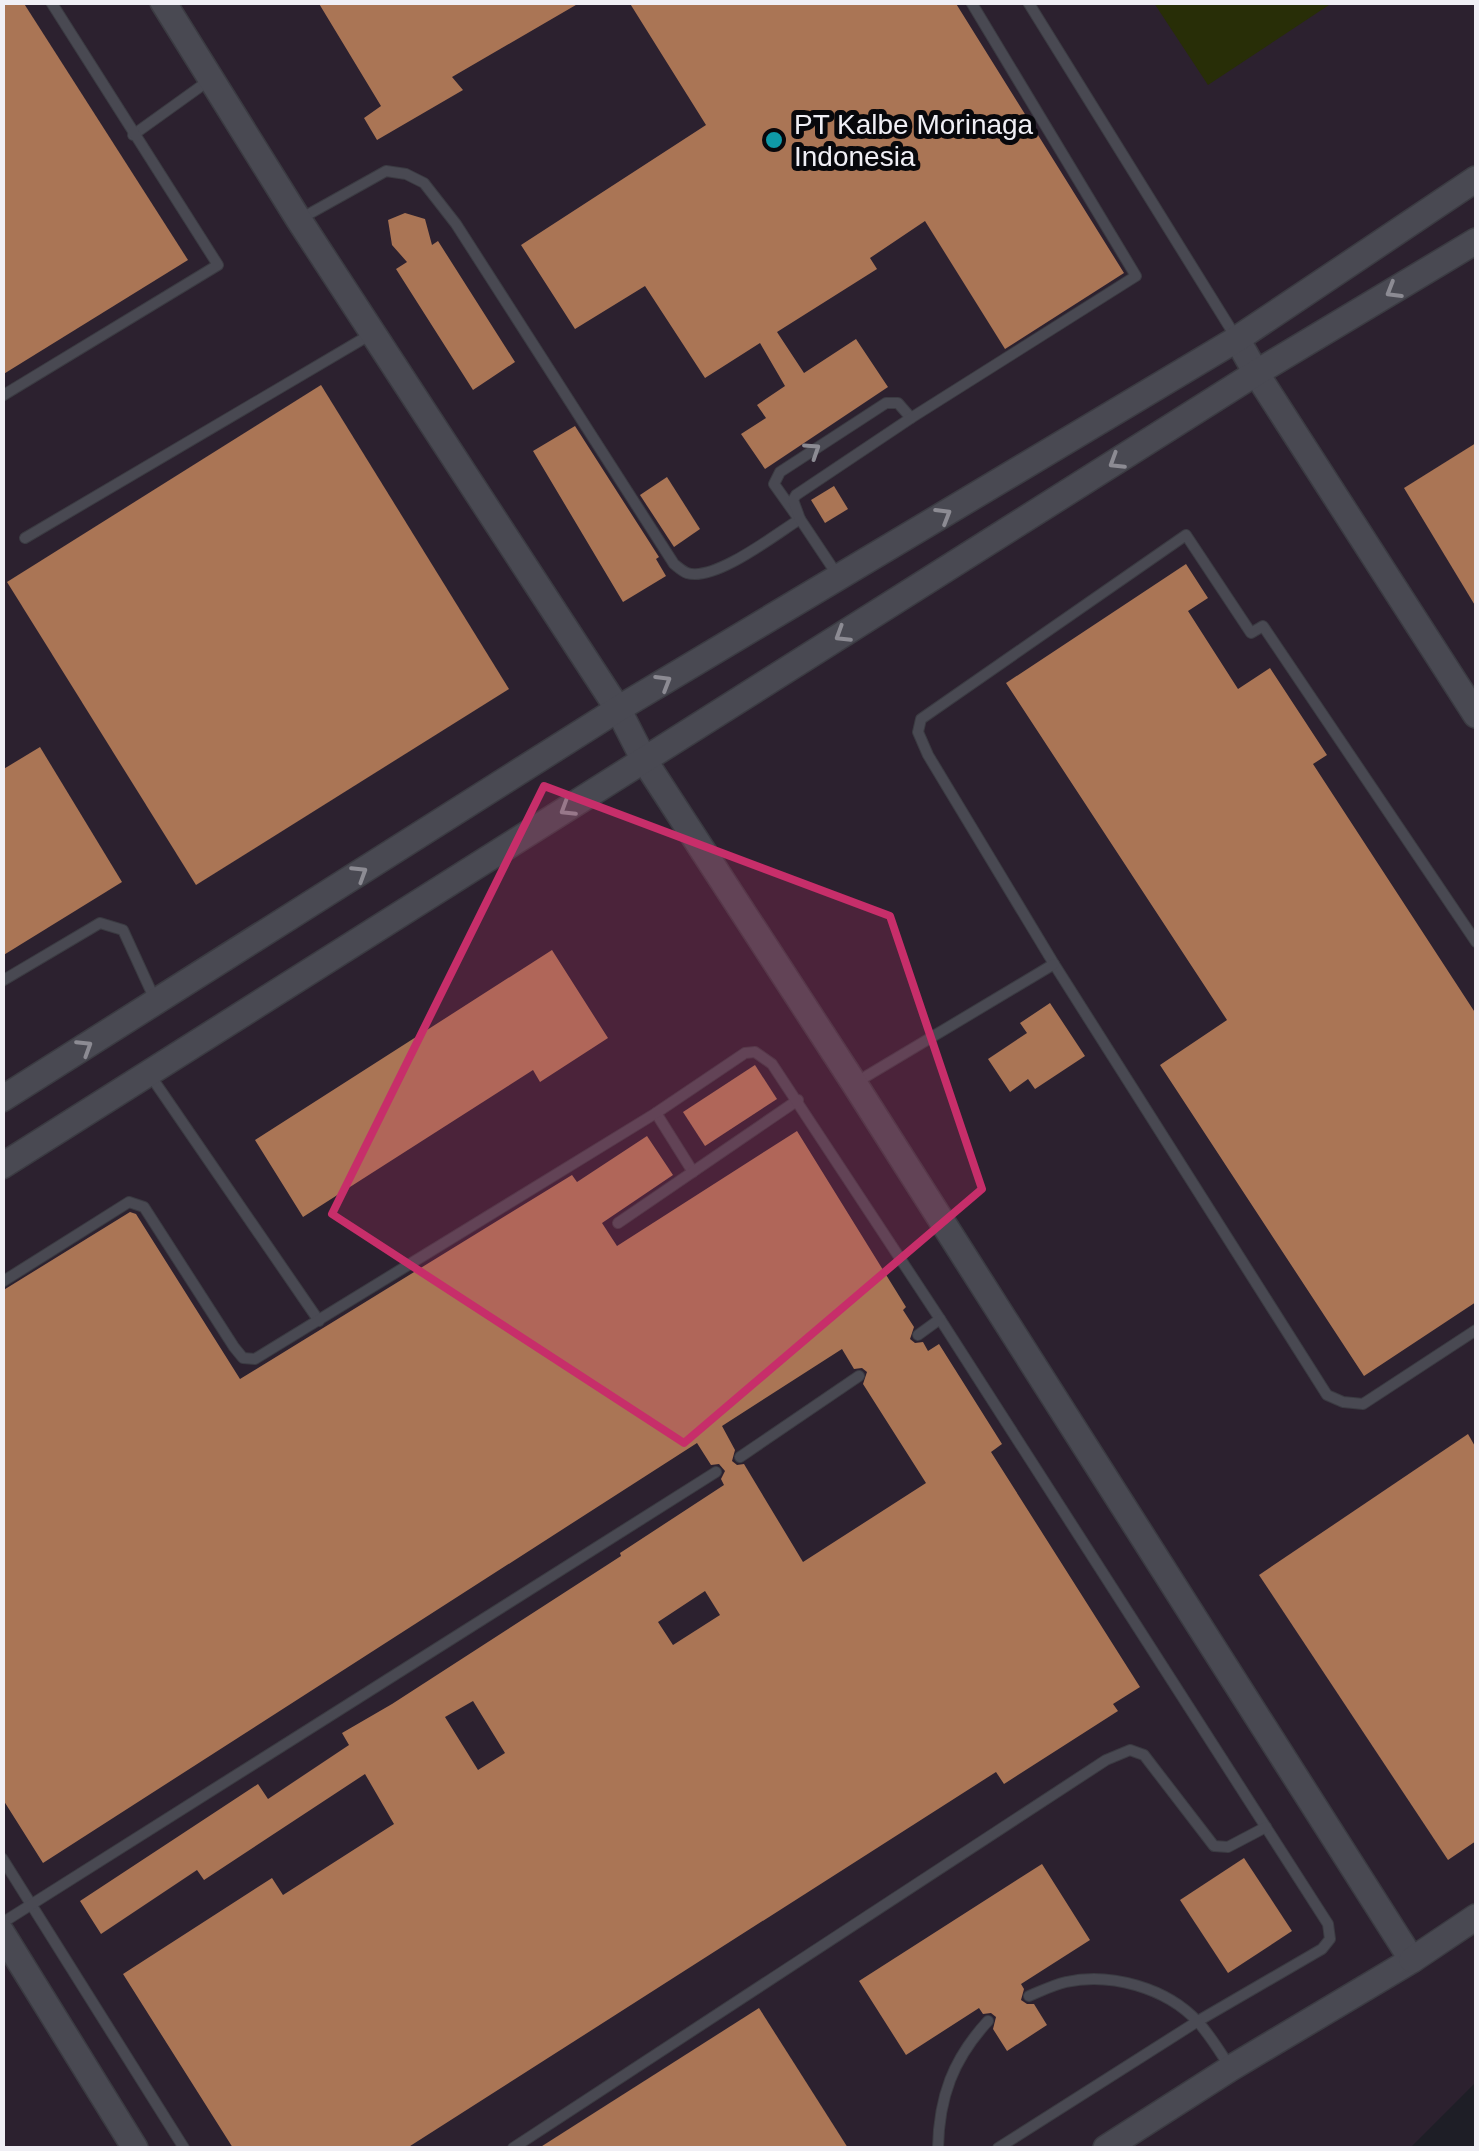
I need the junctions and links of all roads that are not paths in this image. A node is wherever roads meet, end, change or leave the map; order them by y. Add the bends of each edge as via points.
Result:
1 (50, 2) edge
2 (162, 2) edge
3 (971, 2) edge
4 (1028, 2) edge
5 (212, 78) junction
6 (133, 134) junction
7 (1476, 179) edge
8 (299, 220) junction
9 (1476, 241) edge
10 (372, 333) junction
11 (1237, 340) junction
12 (1256, 374) junction
13 (2, 396) edge
14 (911, 418) junction
15 (800, 518) junction
16 (24, 538) dead end
17 (839, 578) junction
18 (618, 709) junction
19 (1476, 715) edge
20 (644, 760) junction
21 (1476, 942) edge
22 (1054, 964) junction
23 (2, 981) edge
24 (156, 1002) junction
25 (149, 1074) junction
26 (854, 1083) junction
27 (2, 1099) edge
28 (798, 1100) junction
29 (656, 1113) junction
30 (2, 1166) edge
31 (692, 1172) junction
32 (618, 1223) dead end
33 (2, 1282) edge
34 (940, 1318) junction
35 (319, 1321) junction
36 (1476, 1330) edge
37 (918, 1334) dead end
38 (859, 1376) dead end
39 (740, 1457) dead end
40 (716, 1472) dead end
41 (1266, 1828) junction
42 (2, 1858) edge
43 (30, 1906) junction
44 (1476, 1917) edge
45 (2, 1923) edge
46 (6, 1945) edge
47 (1412, 1960) junction
48 (1029, 1996) dead end
49 (1198, 2021) junction
50 (988, 2022) dead end
51 (1231, 2068) junction
52 (135, 2148) edge
53 (184, 2148) edge
54 (514, 2148) edge
55 (938, 2148) edge
56 (998, 2148) edge
57 (1106, 2148) edge

1 - 6 lane
2 - 5 street
3 - 14 lane via 1136,276
4 - 11 lane
5 - 6 lane
5 - 8 street
6 - 13 lane via 218,264
7 - 11 street
8 - 10 street
8 - 15 lane via 386,171 424,184 674,564 688,574 710,572
9 -> 12 street
10 - 16 lane
10 - 18 street
11 - 12 street
17 -> 11 street
12 - 19 street
12 -> 20 street
14 - 15 lane via 796,495
15 -> 14 lane via 774,484 780,472 886,403 898,403
15 - 17 lane
18 -> 17 street
18 - 20 street
24 -> 18 street
20 -> 25 street
20 - 26 street
21 - 22 lane via 1262,626 1251,633 1186,534 921,719 920,742
22 - 26 lane
22 - 36 lane via 1328,1395 1364,1404
23 - 24 lane via 100,923 124,930
27 -> 24 street
25 - 30 street
25 - 35 lane
26 - 47 street
28 - 29 lane via 755,1052
28 - 31 lane
28 - 34 lane
29 - 31 lane
29 - 35 lane
31 - 32 lane
33 - 35 lane via 129,1202 144,1207 244,1358
34 - 37 lane
34 - 41 lane
38 - 39 lane
40 - 43 lane
41 - 49 lane via 1328,1924 1330,1939 1322,1950
41 - 54 lane via 1228,1847 1214,1846 1144,1754 1130,1750 1106,1760
42 - 43 lane
43 - 45 lane
43 - 53 lane
44 - 47 street
46 - 52 street
47 - 51 street
48 - 49 lane via 1064,1982 1122,1982 1176,2002
49 - 51 lane
49 - 56 lane
50 - 55 lane via 952,2068
51 - 57 street

